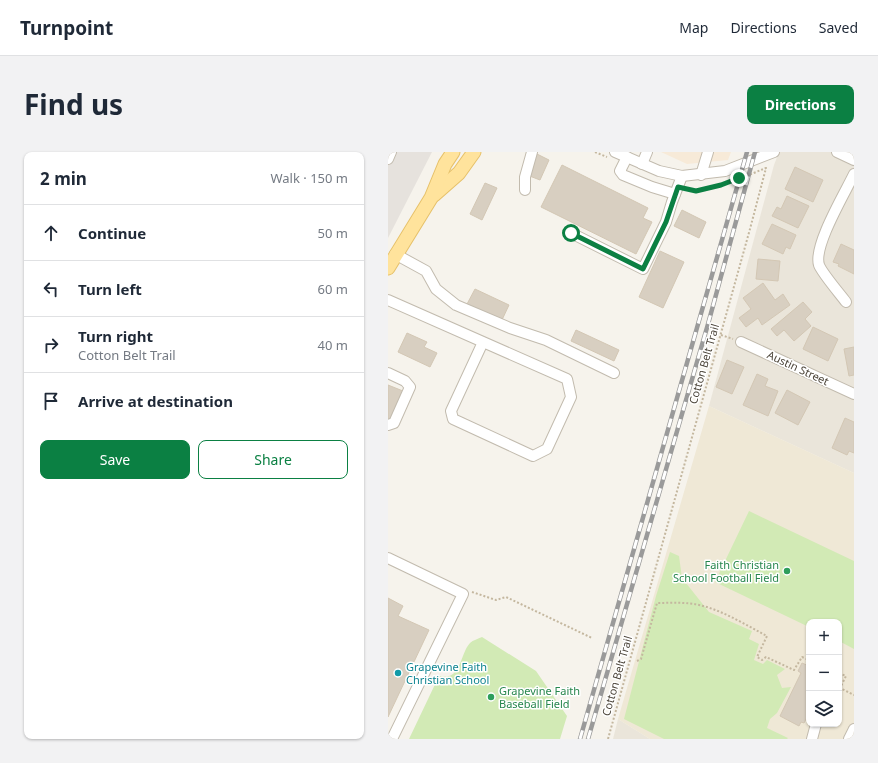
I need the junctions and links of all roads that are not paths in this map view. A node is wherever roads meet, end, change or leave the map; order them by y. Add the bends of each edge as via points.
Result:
1 (391, 152) edge
2 (454, 152) edge
3 (474, 152) edge
4 (532, 152) edge
5 (615, 152) edge
6 (647, 152) edge
7 (708, 152) edge
8 (774, 152) edge
9 (837, 152) edge
10 (388, 159) edge
11 (854, 160) edge
12 (625, 161) junction
13 (642, 164) junction
14 (854, 174) edge
15 (701, 175) junction
16 (682, 176) junction
17 (525, 190) dead end
18 (676, 191) junction
19 (431, 198) junction
20 (571, 233) dead end
21 (396, 254) junction
22 (388, 268) edge
23 (388, 300) edge
24 (846, 302) dead end
25 (483, 342) junction
26 (741, 342) dead end
27 (388, 373) edge
28 (614, 373) dead end
29 (854, 394) edge
30 (388, 425) edge
31 (388, 558) edge
32 (815, 727) edge
33 (854, 729) edge
34 (392, 739) edge
35 (812, 739) edge
36 (849, 739) edge

1 - 10 street
2 - 19 main road via 445,164
3 - 19 main road via 459,173
4 - 17 street via 525,176
5 - 12 street
6 - 13 street
7 - 15 street
8 - 15 street via 725,172
9 - 11 street
12 - 13 street
12 - 18 street via 620,171 623,175 652,188
13 - 16 street
14 - 24 street via 821,242 818,259 820,266
15 - 16 street
16 - 18 street
18 - 20 street via 666,222 643,269
19 - 21 main road
21 - 22 main road
21 - 28 street via 426,271 436,289 456,305 546,340
23 - 25 street
25 - 25 street via 567,379 572,397 547,449 533,456 453,419 451,410
26 - 29 street, Austin Street
27 - 30 street via 405,381 410,387 394,422
31 - 34 street via 463,594
32 - 35 street
33 - 36 street

